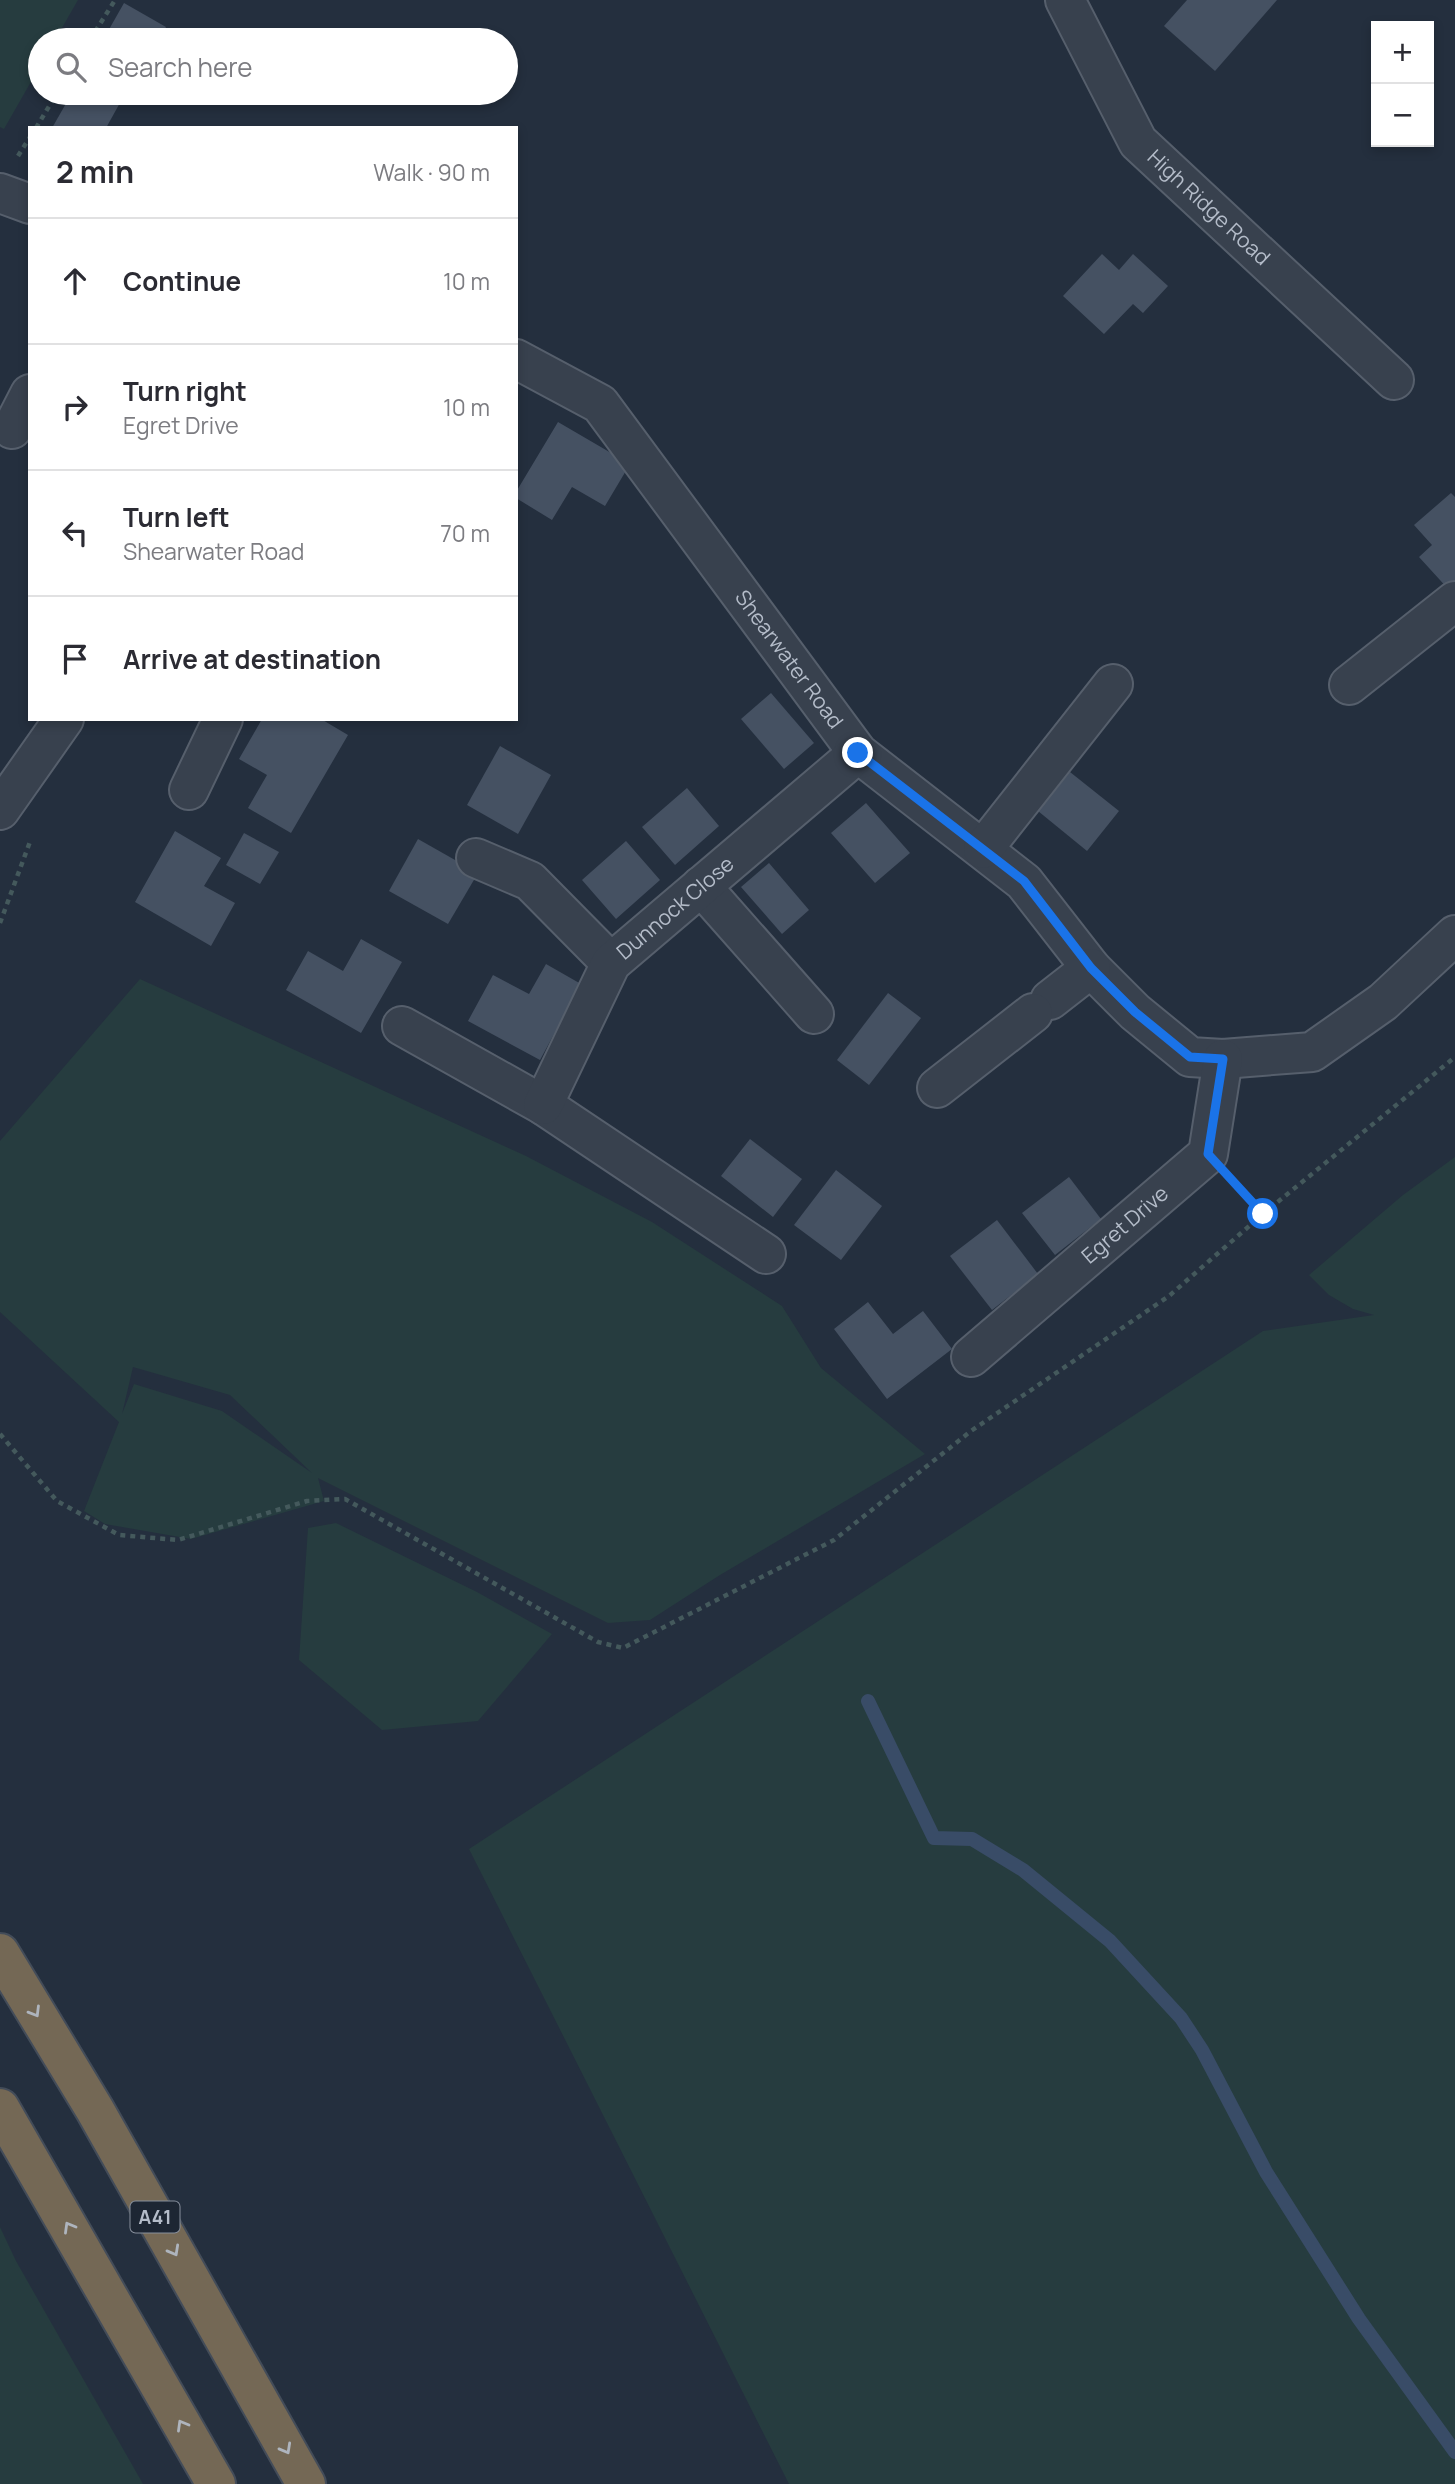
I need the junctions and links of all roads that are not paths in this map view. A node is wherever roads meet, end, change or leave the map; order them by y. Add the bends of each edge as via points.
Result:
1 (1065, 0) edge
2 (8, 176) edge
3 (28, 201) edge
4 (518, 360) edge
5 (1394, 380) dead end
6 (28, 398) edge
7 (12, 429) dead end
8 (1455, 601) edge
9 (1113, 684) dead end
10 (1349, 685) dead end
11 (63, 721) edge
12 (222, 721) edge
13 (858, 753) junction
14 (189, 790) dead end
15 (0, 810) edge
16 (983, 849) junction
17 (476, 858) dead end
18 (701, 886) junction
19 (1455, 935) edge
20 (611, 963) junction
21 (1091, 968) junction
22 (814, 1014) dead end
23 (402, 1026) dead end
24 (1223, 1059) junction
25 (937, 1088) dead end
26 (543, 1105) junction
27 (766, 1254) dead end
28 (971, 1357) dead end
29 (0, 1953) edge
30 (0, 2108) edge
31 (216, 2484) edge
32 (306, 2484) edge

1 - 5 street, High Ridge Road via 1138,142
2 - 3 street
4 - 13 street, Shearwater Road via 600,404
6 - 7 street
8 - 10 street
9 - 16 street
11 - 15 street
12 - 14 street
13 - 16 street, Shearwater Road
13 - 18 street, Dunnock Close
16 - 21 street, Shearwater Road via 1024,881
17 - 20 street via 530,881
18 - 20 street, Dunnock Close
18 - 22 street
19 - 24 street, Shearwater Road via 1383,1002 1312,1052
20 - 26 street, Dunnock Close
21 - 24 street, Shearwater Road via 1190,1057
21 - 25 street
23 - 26 street
24 - 28 street, Egret Drive via 1208,1154
26 - 27 street
29 -> 32 highway, A41 via 95,2110
31 -> 30 highway

